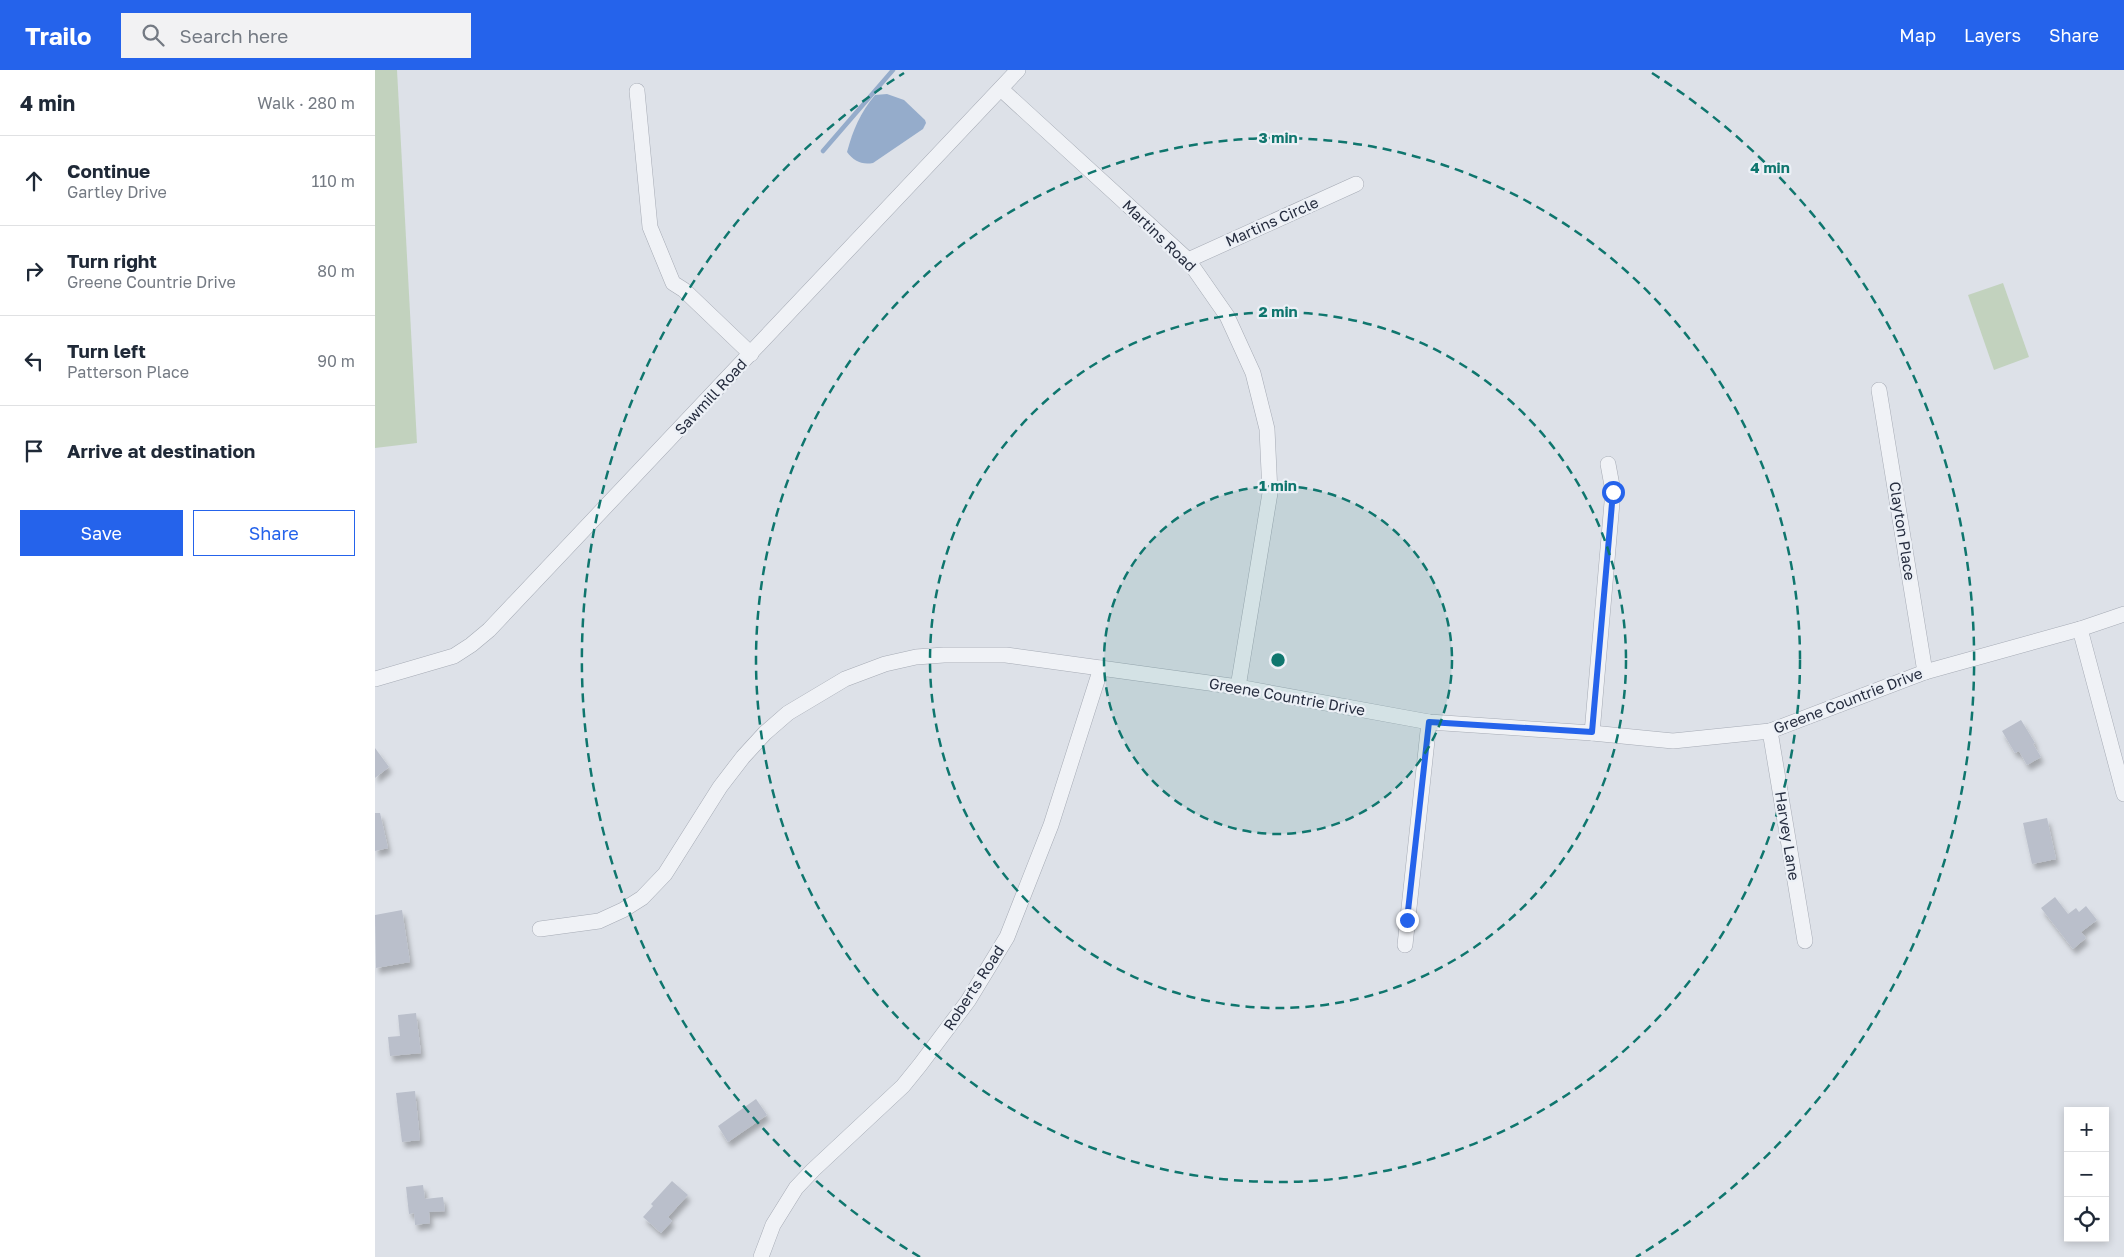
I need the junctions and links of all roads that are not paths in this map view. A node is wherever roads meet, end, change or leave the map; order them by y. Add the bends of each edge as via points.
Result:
1 (1018, 70) edge
2 (1001, 89) junction
3 (637, 91) dead end
4 (1356, 184) dead end
5 (1188, 260) junction
6 (751, 354) junction
7 (1879, 390) dead end
8 (1608, 464) dead end
9 (2124, 614) edge
10 (2080, 629) junction
11 (1101, 668) junction
12 (1925, 672) junction
13 (375, 679) edge
14 (1238, 687) junction
15 (1429, 722) junction
16 (1770, 731) junction
17 (1592, 732) junction
18 (2124, 794) edge
19 (540, 929) dead end
20 (1805, 941) dead end
21 (1405, 945) dead end
22 (761, 1257) edge

1 - 2 street, Sawmill Road
2 - 5 street, Martins Road
2 - 6 street, Sawmill Road
3 - 6 street via 650,227 660,254 673,283
4 - 5 street, Martins Circle
5 - 14 street, Martins Road via 1227,316 1243,348 1267,429 1270,493
6 - 13 street, Sawmill Road via 476,642 454,656
7 - 12 street, Clayton Place
8 - 17 street via 1613,492
9 - 10 street, Greene Countrie Drive
10 - 12 street, Greene Countrie Drive
10 - 18 street
11 - 14 street, Greene Countrie Drive
11 - 19 street, Greene Countrie Drive via 1006,655 944,655 885,664 845,679 788,713 749,751 720,787 665,874 643,898 599,921
11 - 22 street, Roberts Road via 1051,825 1007,937 968,1001 903,1086 797,1188 773,1225
12 - 16 street, Greene Countrie Drive
14 - 15 street, Greene Countrie Drive
15 - 17 street, Greene Countrie Drive
15 - 21 street
16 - 17 street, Greene Countrie Drive via 1673,741
16 - 20 street, Harvey Lane

